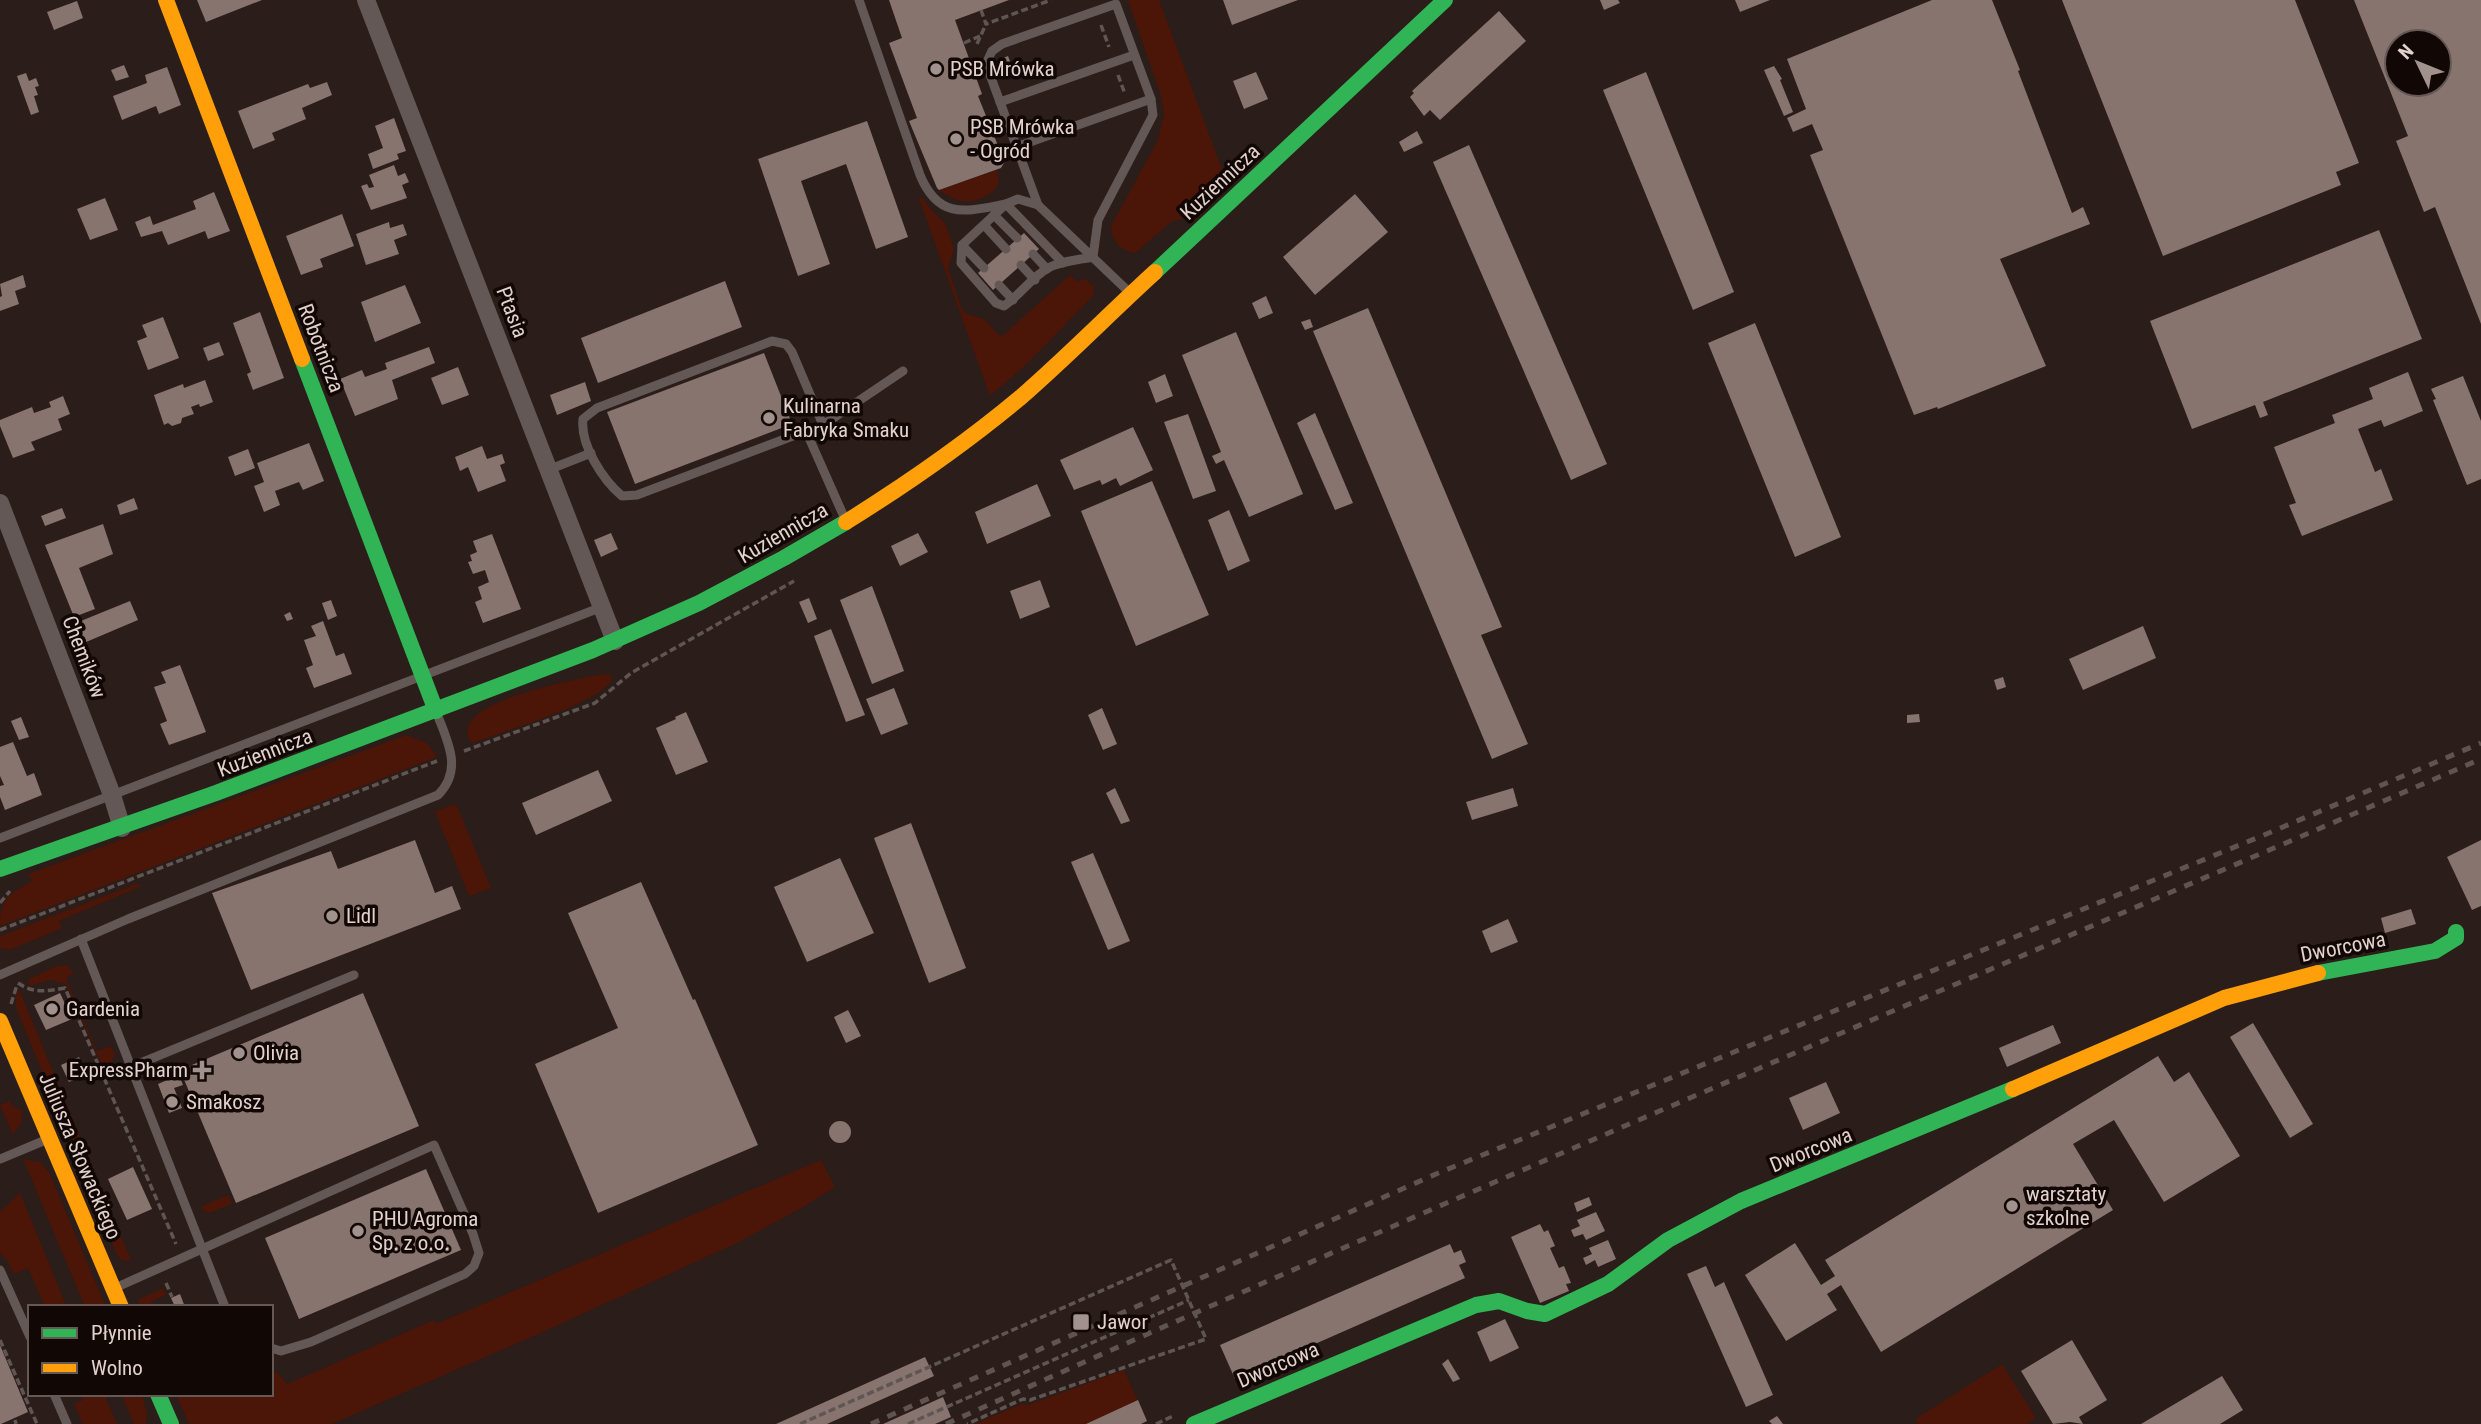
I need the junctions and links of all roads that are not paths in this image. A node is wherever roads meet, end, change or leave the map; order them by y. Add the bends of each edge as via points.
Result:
1 (166, 0) edge
2 (366, 0) edge
3 (859, 0) edge
4 (1445, 0) edge
5 (1115, 2) edge
6 (1135, 55) junction
7 (1151, 99) junction
8 (1000, 102) junction
9 (1016, 147) junction
10 (1006, 204) junction
11 (1038, 205) junction
12 (995, 215) junction
13 (984, 225) junction
14 (1017, 238) dead end
15 (962, 245) junction
16 (1006, 249) dead end
17 (1033, 254) dead end
18 (1093, 257) junction
19 (1063, 263) junction
20 (1021, 265) dead end
21 (984, 268) dead end
22 (1047, 269) junction
23 (1035, 280) junction
24 (999, 285) dead end
25 (1130, 293) junction
26 (1013, 300) junction
27 (903, 371) dead end
28 (822, 425) junction
29 (806, 431) junction
30 (592, 453) junction
31 (548, 470) junction
32 (0, 503) edge
33 (846, 521) junction
34 (602, 607) junction
35 (615, 641) junction
36 (421, 676) junction
37 (436, 711) junction
38 (112, 795) junction
39 (122, 828) junction
40 (0, 838) edge
41 (0, 869) edge
42 (2456, 932) dead end
43 (81, 939) junction
44 (0, 975) edge
45 (354, 975) dead end
46 (0, 1021) edge
47 (131, 1067) junction
48 (49, 1138) junction
49 (0, 1159) edge
50 (202, 1248) junction
51 (0, 1270) edge
52 (114, 1288) junction
53 (120, 1305) edge
54 (224, 1305) edge
55 (28, 1333) edge
56 (273, 1349) edge
57 (55, 1396) edge
58 (159, 1396) edge
59 (67, 1424) edge
60 (170, 1424) edge
61 (1194, 1424) edge

1 - 36 street, Robotnicza
2 - 31 street, Ptasia
3 - 10 lane via 929,193 942,205 962,212
4 - 25 street, Kuziennicza
5 - 6 lane
5 - 8 lane via 992,51 986,64
6 - 7 lane
6 - 8 lane
7 - 9 lane
7 - 18 lane via 1153,115 1098,220
8 - 9 lane
9 - 11 lane
10 - 11 lane via 1018,199
10 - 12 lane
10 - 19 lane
11 - 18 lane
12 - 13 lane
12 - 14 lane
13 - 15 lane
13 - 16 lane
15 - 21 lane
15 - 26 lane via 961,263 988,295 1004,306
17 - 22 lane
18 - 19 lane
18 - 25 lane
19 - 22 lane
20 - 23 lane
22 - 23 lane
23 - 26 lane
24 - 26 lane
25 - 33 street, Kuziennicza via 976,435
27 - 28 lane
28 - 29 lane
28 - 30 lane via 792,352 786,344 772,341 597,408 583,419 582,430
29 - 30 lane via 637,495 622,496 608,484
29 - 33 lane
30 - 31 lane
31 - 34 street, Ptasia
32 - 38 street, Chemików
33 - 35 street, Kuziennicza via 697,604
34 - 35 street, Ptasia
34 - 36 lane
35 - 37 street, Kuziennicza
36 - 37 street, Robotnicza
36 - 38 lane
37 - 39 street, Kuziennicza
37 - 43 lane via 453,755 453,768 438,795
38 - 39 street, Chemików
38 - 40 lane
39 - 41 street, Kuziennicza
42 - 61 street, Dworcowa via 2451,943 2435,951 2231,995 1741,1200 1668,1240 1608,1284 1545,1314 1499,1301 1476,1305
43 - 44 lane
43 - 47 lane
45 - 47 lane
46 - 48 street, Juliusza Słowackiego
47 - 50 lane
48 - 49 lane
48 - 52 street, Juliusza Słowackiego
50 - 52 lane
50 - 54 lane
50 - 56 lane via 434,1145 473,1234 479,1253 474,1266 442,1285 311,1342
51 - 55 lane
52 - 53 street, Juliusza Słowackiego
57 - 59 lane
58 - 60 street

